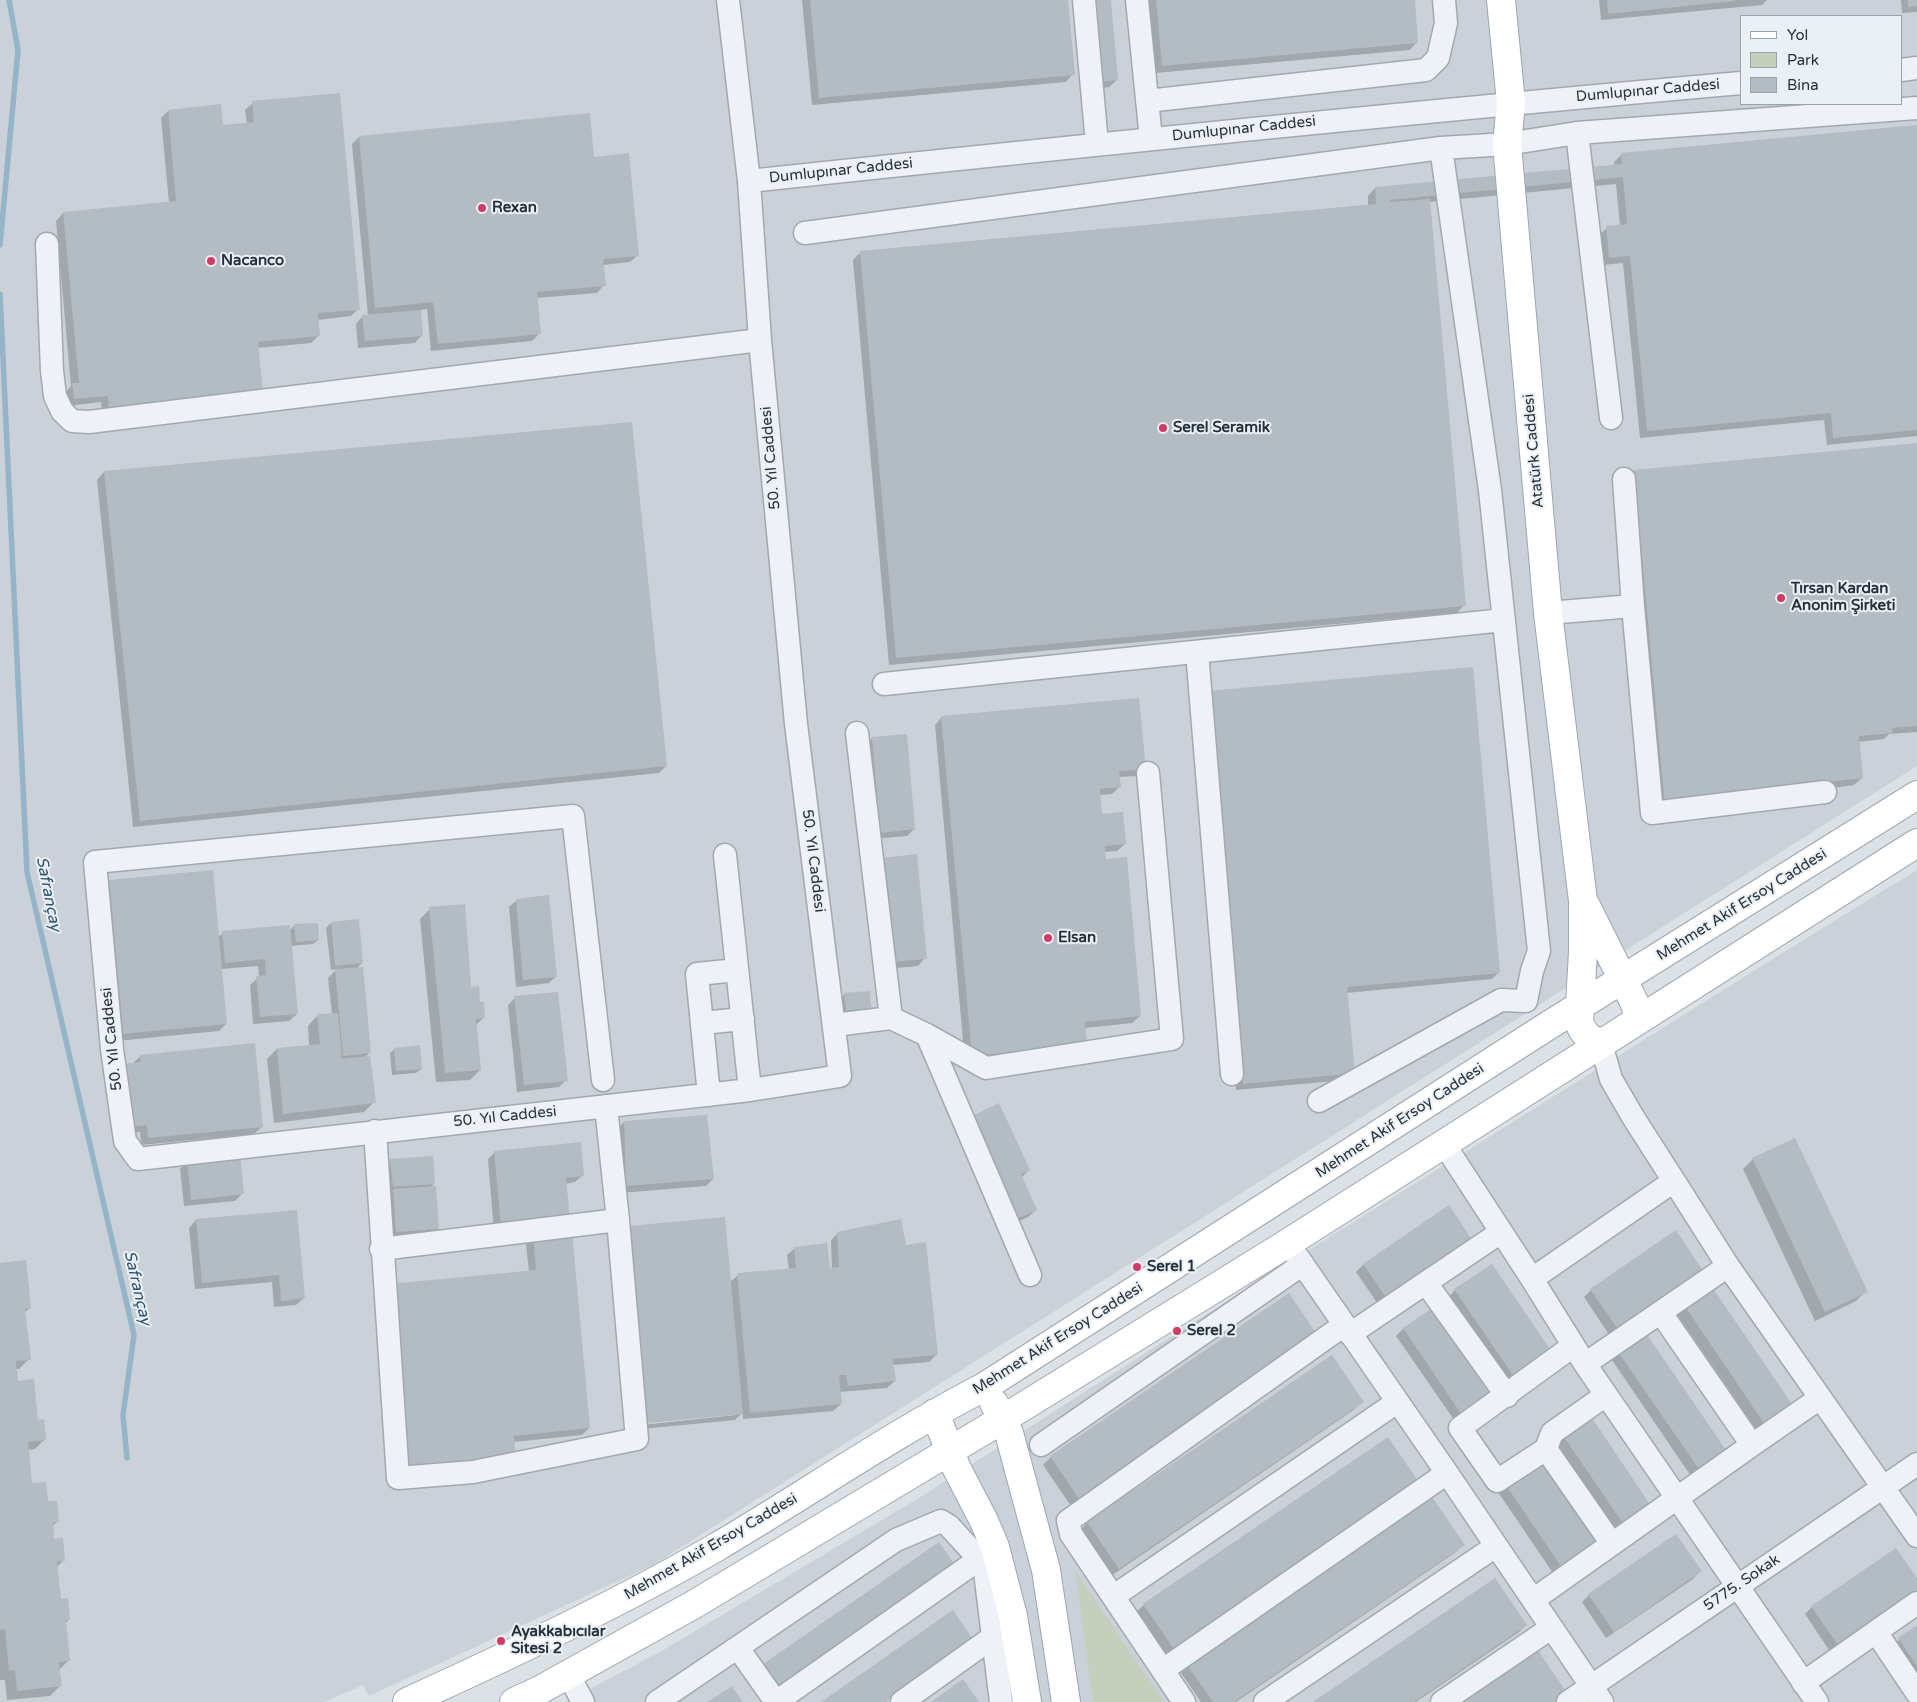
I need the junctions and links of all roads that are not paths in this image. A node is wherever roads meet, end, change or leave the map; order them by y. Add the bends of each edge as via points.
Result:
1 (728, 0) edge
2 (1084, 0) edge
3 (1137, 0) edge
4 (1444, 0) edge
5 (1501, 0) edge
6 (1917, 68) edge
7 (1902, 70) edge
8 (1740, 83) edge
9 (1147, 101) junction
10 (1511, 103) junction
11 (1917, 108) edge
12 (1577, 133) junction
13 (1151, 139) junction
14 (1098, 144) junction
15 (1507, 144) junction
16 (1441, 148) junction
17 (748, 180) junction
18 (806, 234) dead end
19 (47, 244) dead end
20 (760, 340) junction
21 (1611, 418) dead end
22 (1624, 479) dead end
23 (1633, 606) junction
24 (1548, 613) junction
25 (1504, 620) junction
26 (1197, 652) junction
27 (884, 684) dead end
28 (858, 733) dead end
29 (1148, 773) dead end
30 (1825, 792) dead end
31 (1917, 795) edge
32 (1917, 843) edge
33 (725, 856) dead end
34 (1584, 901) junction
35 (738, 970) junction
36 (1624, 979) junction
37 (1579, 1006) junction
38 (891, 1018) junction
39 (742, 1019) junction
40 (1635, 1022) junction
41 (702, 1023) junction
42 (834, 1025) junction
43 (927, 1035) junction
44 (1601, 1044) junction
45 (1232, 1074) dead end
46 (604, 1080) dead end
47 (750, 1090) junction
48 (709, 1095) junction
49 (1319, 1101) dead end
50 (606, 1106) junction
51 (375, 1131) junction
52 (1444, 1144) junction
53 (1674, 1181) junction
54 (618, 1220) junction
55 (1501, 1232) junction
56 (382, 1249) junction
57 (1296, 1253) junction
58 (1728, 1266) junction
59 (1030, 1275) dead end
60 (1532, 1279) junction
61 (1426, 1283) junction
62 (1661, 1313) junction
63 (1347, 1330) junction
64 (1579, 1355) junction
65 (984, 1387) junction
66 (1606, 1395) junction
67 (1507, 1396) junction
68 (1820, 1398) junction
69 (1397, 1402) junction
70 (934, 1412) junction
71 (1002, 1419) junction
72 (1041, 1445) dead end
73 (1752, 1445) junction
74 (1546, 1449) junction
75 (950, 1451) junction
76 (1917, 1464) edge
77 (1447, 1473) junction
78 (1883, 1487) junction
79 (1677, 1499) junction
80 (1917, 1536) edge
81 (1612, 1544) junction
82 (1496, 1546) junction
83 (978, 1560) junction
84 (1737, 1586) junction
85 (1114, 1596) junction
86 (1533, 1600) junction
87 (1917, 1602) edge
88 (1551, 1628) junction
89 (1876, 1632) junction
90 (993, 1637) junction
91 (738, 1648) junction
92 (1163, 1670) junction
93 (568, 1674) junction
94 (1804, 1683) junction
95 (1917, 1693) edge
96 (1597, 1694) edge
97 (545, 1696) edge
98 (407, 1702) edge
99 (514, 1702) edge
100 (583, 1702) edge
101 (657, 1702) edge
102 (776, 1702) edge
103 (902, 1702) edge
104 (1001, 1702) edge
105 (1027, 1702) edge
106 (1066, 1702) edge
107 (1184, 1702) edge
108 (1265, 1702) edge
109 (1442, 1702) edge
110 (1568, 1702) edge
111 (1817, 1702) edge

1 - 17 street, 50. Yıl Caddesi
2 - 14 street
3 - 9 street
4 - 9 street via 1446,23 1438,58 1426,70
5 - 10 main road, Atatürk Caddesi
6 - 7 street
8 - 10 street, Dumlupınar Caddesi
9 - 13 street
10 - 13 street, Dumlupınar Caddesi
10 - 15 main road, Atatürk Caddesi
11 - 12 street
12 - 15 street
12 - 21 street
13 - 14 street, Dumlupınar Caddesi
14 - 17 street, Dumlupınar Caddesi
15 - 16 street
15 - 24 main road, Atatürk Caddesi
16 - 18 street
16 - 25 street via 1490,490
17 - 20 street, 50. Yıl Caddesi
19 - 20 street via 52,371 56,396 62,411 72,421 109,420
20 - 42 street, 50. Yıl Caddesi via 796,724
22 - 23 street
23 - 24 street
23 - 30 street via 1652,813
24 - 34 main road, Atatürk Caddesi
25 - 26 street
25 - 49 street via 1539,951 1526,1000 1502,1000
26 - 27 street
26 - 45 street
28 - 38 street
29 - 43 street via 1172,1039 986,1068
31 - 36 main road, Mehmet Akif Ersoy Caddesi
32 - 40 main road
33 - 35 street
34 - 36 main road
34 - 37 main road
35 - 39 street
35 - 41 street via 697,974
36 - 37 main road, Mehmet Akif Ersoy Caddesi
36 - 40 main road via 1636,1006
37 - 44 main road via 1581,1030
37 - 65 main road, Mehmet Akif Ersoy Caddesi
38 - 42 street
38 - 43 street
39 - 41 street
39 - 47 street
40 - 44 main road
41 - 48 street
42 - 47 street, 50. Yıl Caddesi via 840,1076
43 - 59 street
44 - 52 main road
44 - 53 street via 1611,1079
46 - 51 street, 50. Yıl Caddesi via 574,816 95,862 123,1132 125,1142 138,1159
47 - 48 street, 50. Yıl Caddesi
48 - 50 street, 50. Yıl Caddesi
50 - 51 street, 50. Yıl Caddesi
50 - 54 street
51 - 56 street
52 - 55 street
52 - 57 main road
53 - 58 street
53 - 60 street
54 - 56 street
54 - 56 street via 637,1439 473,1472 398,1478
55 - 60 street
55 - 61 street
57 - 63 street
57 - 71 main road
57 - 72 street
58 - 62 street
58 - 68 street
60 - 64 street
61 - 63 street
61 - 67 street
62 - 64 street
62 - 73 street
63 - 69 street
63 - 85 street via 1068,1521 1071,1534
64 - 66 street
64 - 67 street
65 - 70 main road, Mehmet Akif Ersoy Caddesi
65 - 71 main road
66 - 74 street via 1552,1433
66 - 79 street
67 - 74 street via 1460,1428 1497,1481
68 - 73 street
68 - 78 street
69 - 77 street
69 - 85 street
70 - 75 main road
70 - 98 main road, Mehmet Akif Ersoy Caddesi via 715,1548 624,1598
71 - 75 main road
71 - 106 main road via 1010,1433 1046,1570
73 - 79 street
74 - 81 street
75 - 93 main road via 693,1605
75 - 105 main road via 995,1547 1013,1616
76 - 78 street, 5775. Sokak
77 - 82 street
77 - 92 street
78 - 80 street
78 - 84 street, 5775. Sokak
79 - 81 street
79 - 84 street
81 - 86 street
82 - 86 street
82 - 108 street
83 - 90 street via 984,1572
83 - 91 street via 941,1521 896,1540
83 - 102 street
84 - 94 street
84 - 96 street, 5775. Sokak
85 - 92 street
86 - 88 street
87 - 89 street
88 - 96 street
88 - 109 street
89 - 94 street
89 - 95 street
90 - 103 street
90 - 104 street
91 - 101 street
91 - 102 street
92 - 107 street
93 - 97 main road
93 - 100 street
94 - 111 street
96 - 110 street, 5775. Sokak
97 - 99 main road

